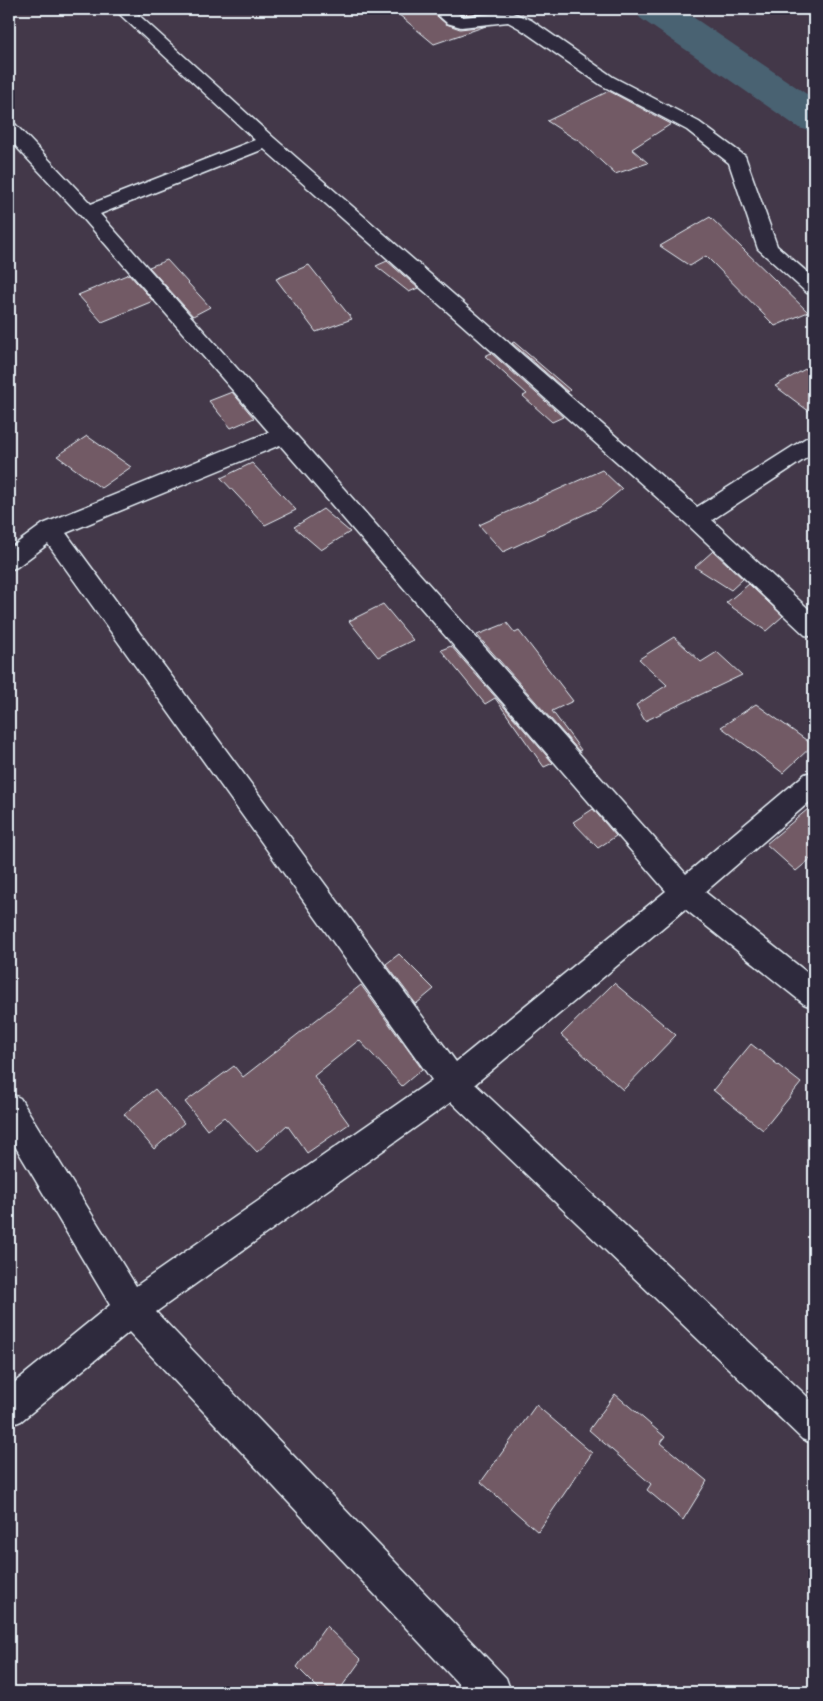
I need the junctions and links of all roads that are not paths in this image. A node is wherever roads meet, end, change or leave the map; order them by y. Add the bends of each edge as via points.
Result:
1 (122, 9) edge
2 (440, 9) edge
3 (9, 128) edge
4 (267, 142) junction
5 (88, 212) junction
6 (814, 288) edge
7 (283, 435) junction
8 (814, 443) edge
9 (696, 519) junction
10 (51, 530) junction
11 (9, 561) edge
12 (814, 628) edge
13 (814, 782) edge
14 (685, 892) junction
15 (814, 995) edge
16 (453, 1083) junction
17 (9, 1108) edge
18 (130, 1309) junction
19 (9, 1410) edge
20 (814, 1427) edge
21 (492, 1692) edge

1 - 4 street
2 - 6 street via 462,22 510,17 607,81 693,126 738,160 768,249
3 - 5 street
4 - 5 street
4 - 9 street
5 - 7 street
7 - 10 street
7 - 14 street
8 - 9 street
9 - 12 street
10 - 11 street
10 - 16 street
13 - 14 street
14 - 15 street
14 - 16 street
16 - 18 street
16 - 20 street
17 - 18 street
18 - 19 street
18 - 21 street

